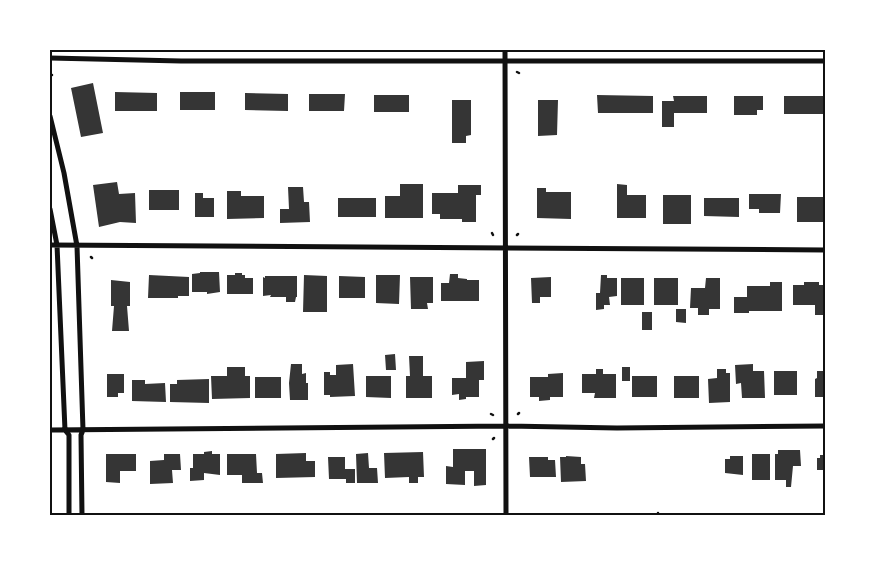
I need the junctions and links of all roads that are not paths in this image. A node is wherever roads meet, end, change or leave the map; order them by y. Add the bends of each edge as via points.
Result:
1 (505, 50) edge
2 (50, 58) edge
3 (825, 61) edge
4 (505, 62) junction
5 (50, 116) edge
6 (50, 209) edge
7 (50, 245) edge
8 (57, 245) junction
9 (77, 246) junction
10 (505, 249) junction
11 (825, 250) edge
12 (506, 426) junction
13 (825, 426) edge
14 (50, 430) edge
15 (65, 430) junction
16 (83, 430) junction
17 (69, 515) edge
18 (82, 515) edge
19 (506, 515) edge

1 - 4 street
2 - 4 street
3 - 4 street
4 - 10 street
5 - 9 street
6 - 8 street
7 - 8 street
8 - 9 street
8 - 15 street
9 - 10 street
9 - 16 street
10 - 11 street
10 - 12 street
12 - 13 street
12 - 16 street
12 - 19 street
14 - 15 street
15 - 16 street
15 - 17 street via 69,435
16 - 18 street

